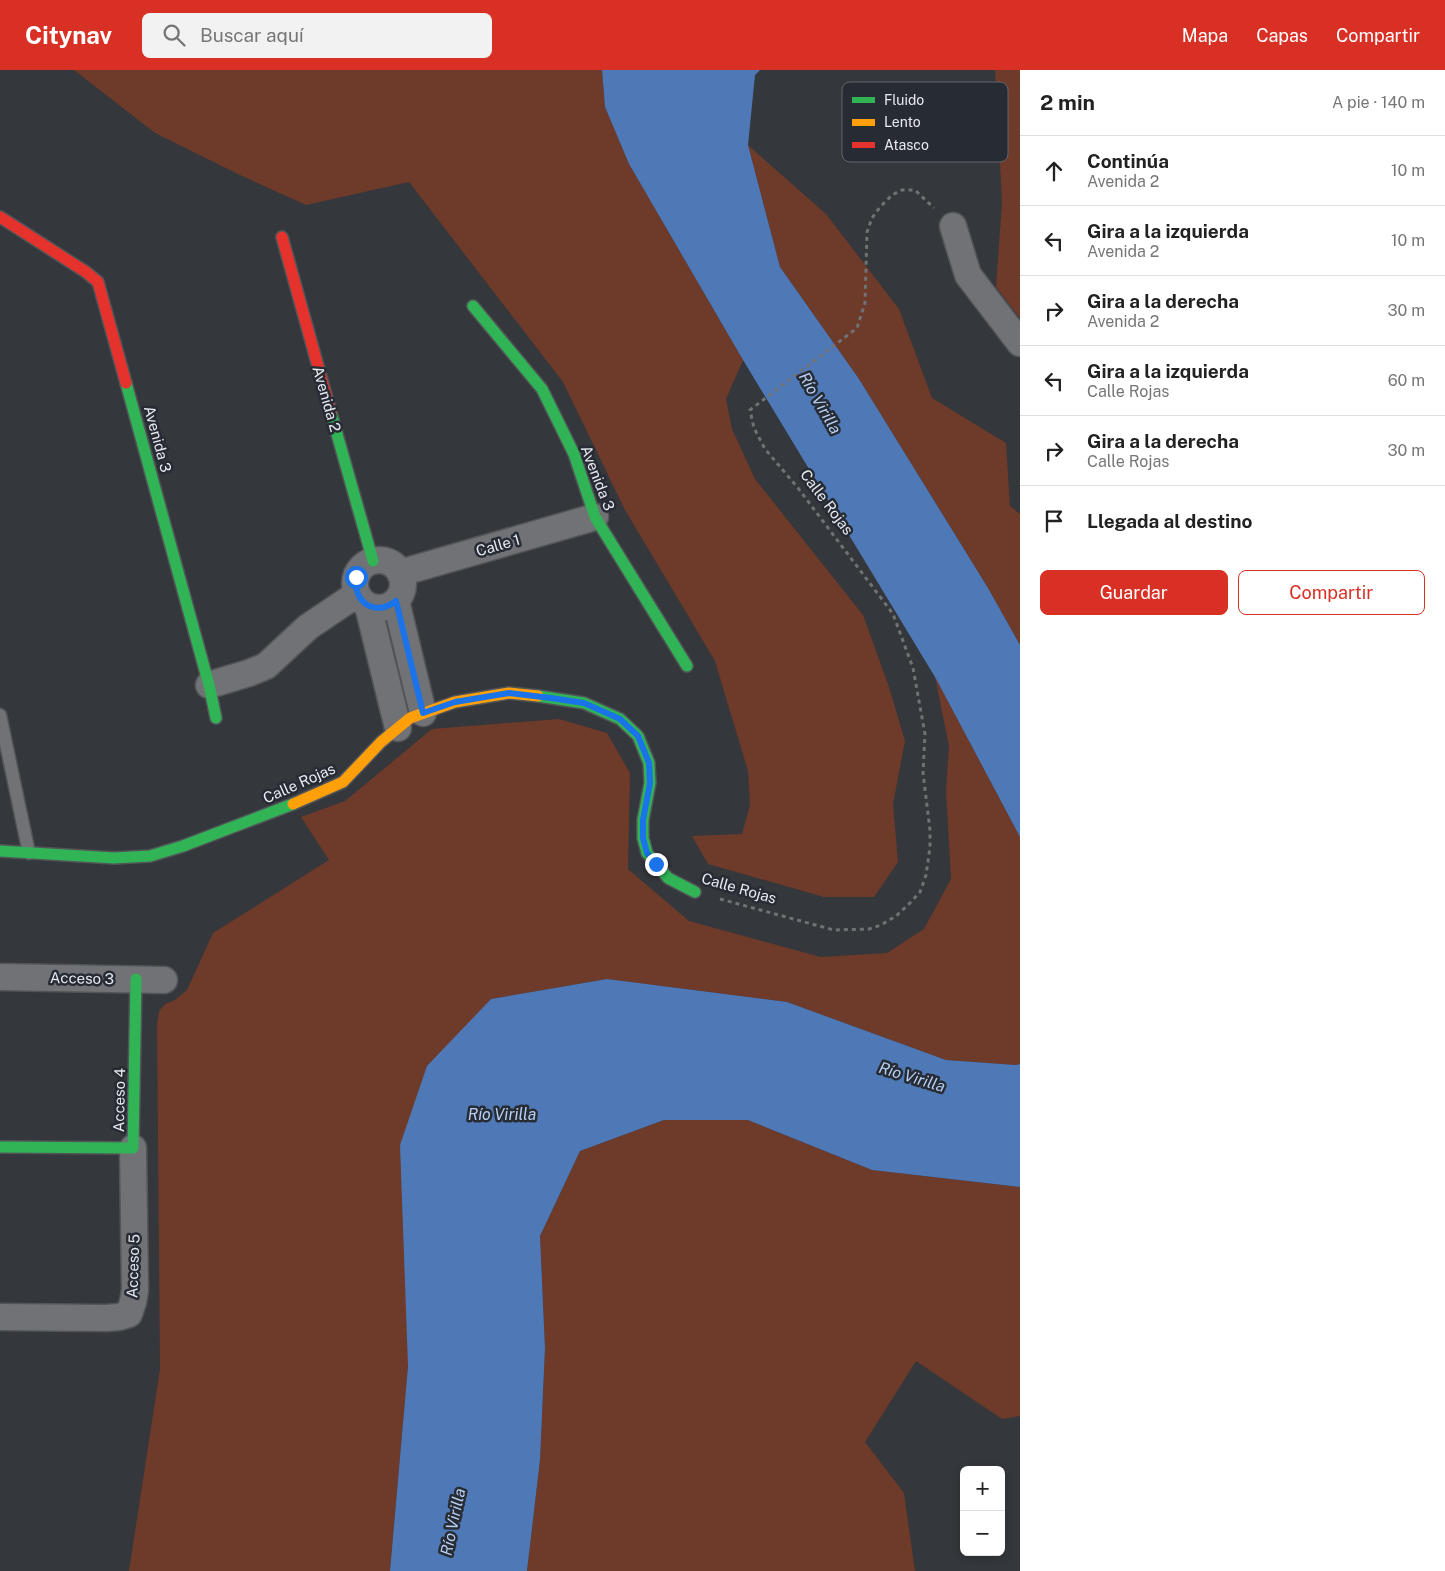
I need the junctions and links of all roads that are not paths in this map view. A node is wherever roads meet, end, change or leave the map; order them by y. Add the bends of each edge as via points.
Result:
1 (0, 217) edge
2 (953, 226) road end
3 (282, 237) dead end
4 (473, 306) dead end
5 (1020, 342) edge
6 (595, 517) junction
7 (373, 561) junction
8 (400, 572) junction
9 (362, 600) junction
10 (396, 601) junction
11 (687, 666) dead end
12 (209, 684) junction
13 (423, 713) junction
14 (0, 715) edge
15 (216, 718) dead end
16 (398, 728) junction
17 (0, 851) edge
18 (29, 853) junction
19 (695, 892) road end
20 (0, 977) edge
21 (136, 979) junction
22 (164, 980) dead end
23 (0, 1148) edge
24 (133, 1148) junction
25 (0, 1317) edge

1 - 12 street, Avenida 3 via 98,282
2 - 5 street via 968,275
3 - 7 street, Avenida 2
4 - 6 street, Avenida 3 via 542,389 574,454
6 - 8 street, Calle 1
6 - 11 street, Avenida 3
7 - 8 street via 389,562
7 - 9 street via 365,564 356,577 355,586
8 - 10 street via 403,588
9 - 10 street via 375,608 390,606
9 - 12 street via 308,627 266,666
9 - 16 street
10 - 13 street
12 - 15 street, Avenida 3
13 - 16 street, Calle Rojas
13 - 19 street, Calle Rojas via 455,702 509,693 584,703 620,719 638,736 649,763 650,783 643,820 647,853 668,878
14 - 18 lane
16 - 18 street, Calle Rojas via 343,782 183,846 150,856 114,858
17 - 18 street, Calle Rojas
20 - 21 street, Acceso 3
21 - 22 street, Acceso 3
21 - 24 street, Acceso 4
23 - 24 street, Acceso 4
24 - 25 street, Acceso 5 via 135,1290 129,1314 106,1318

